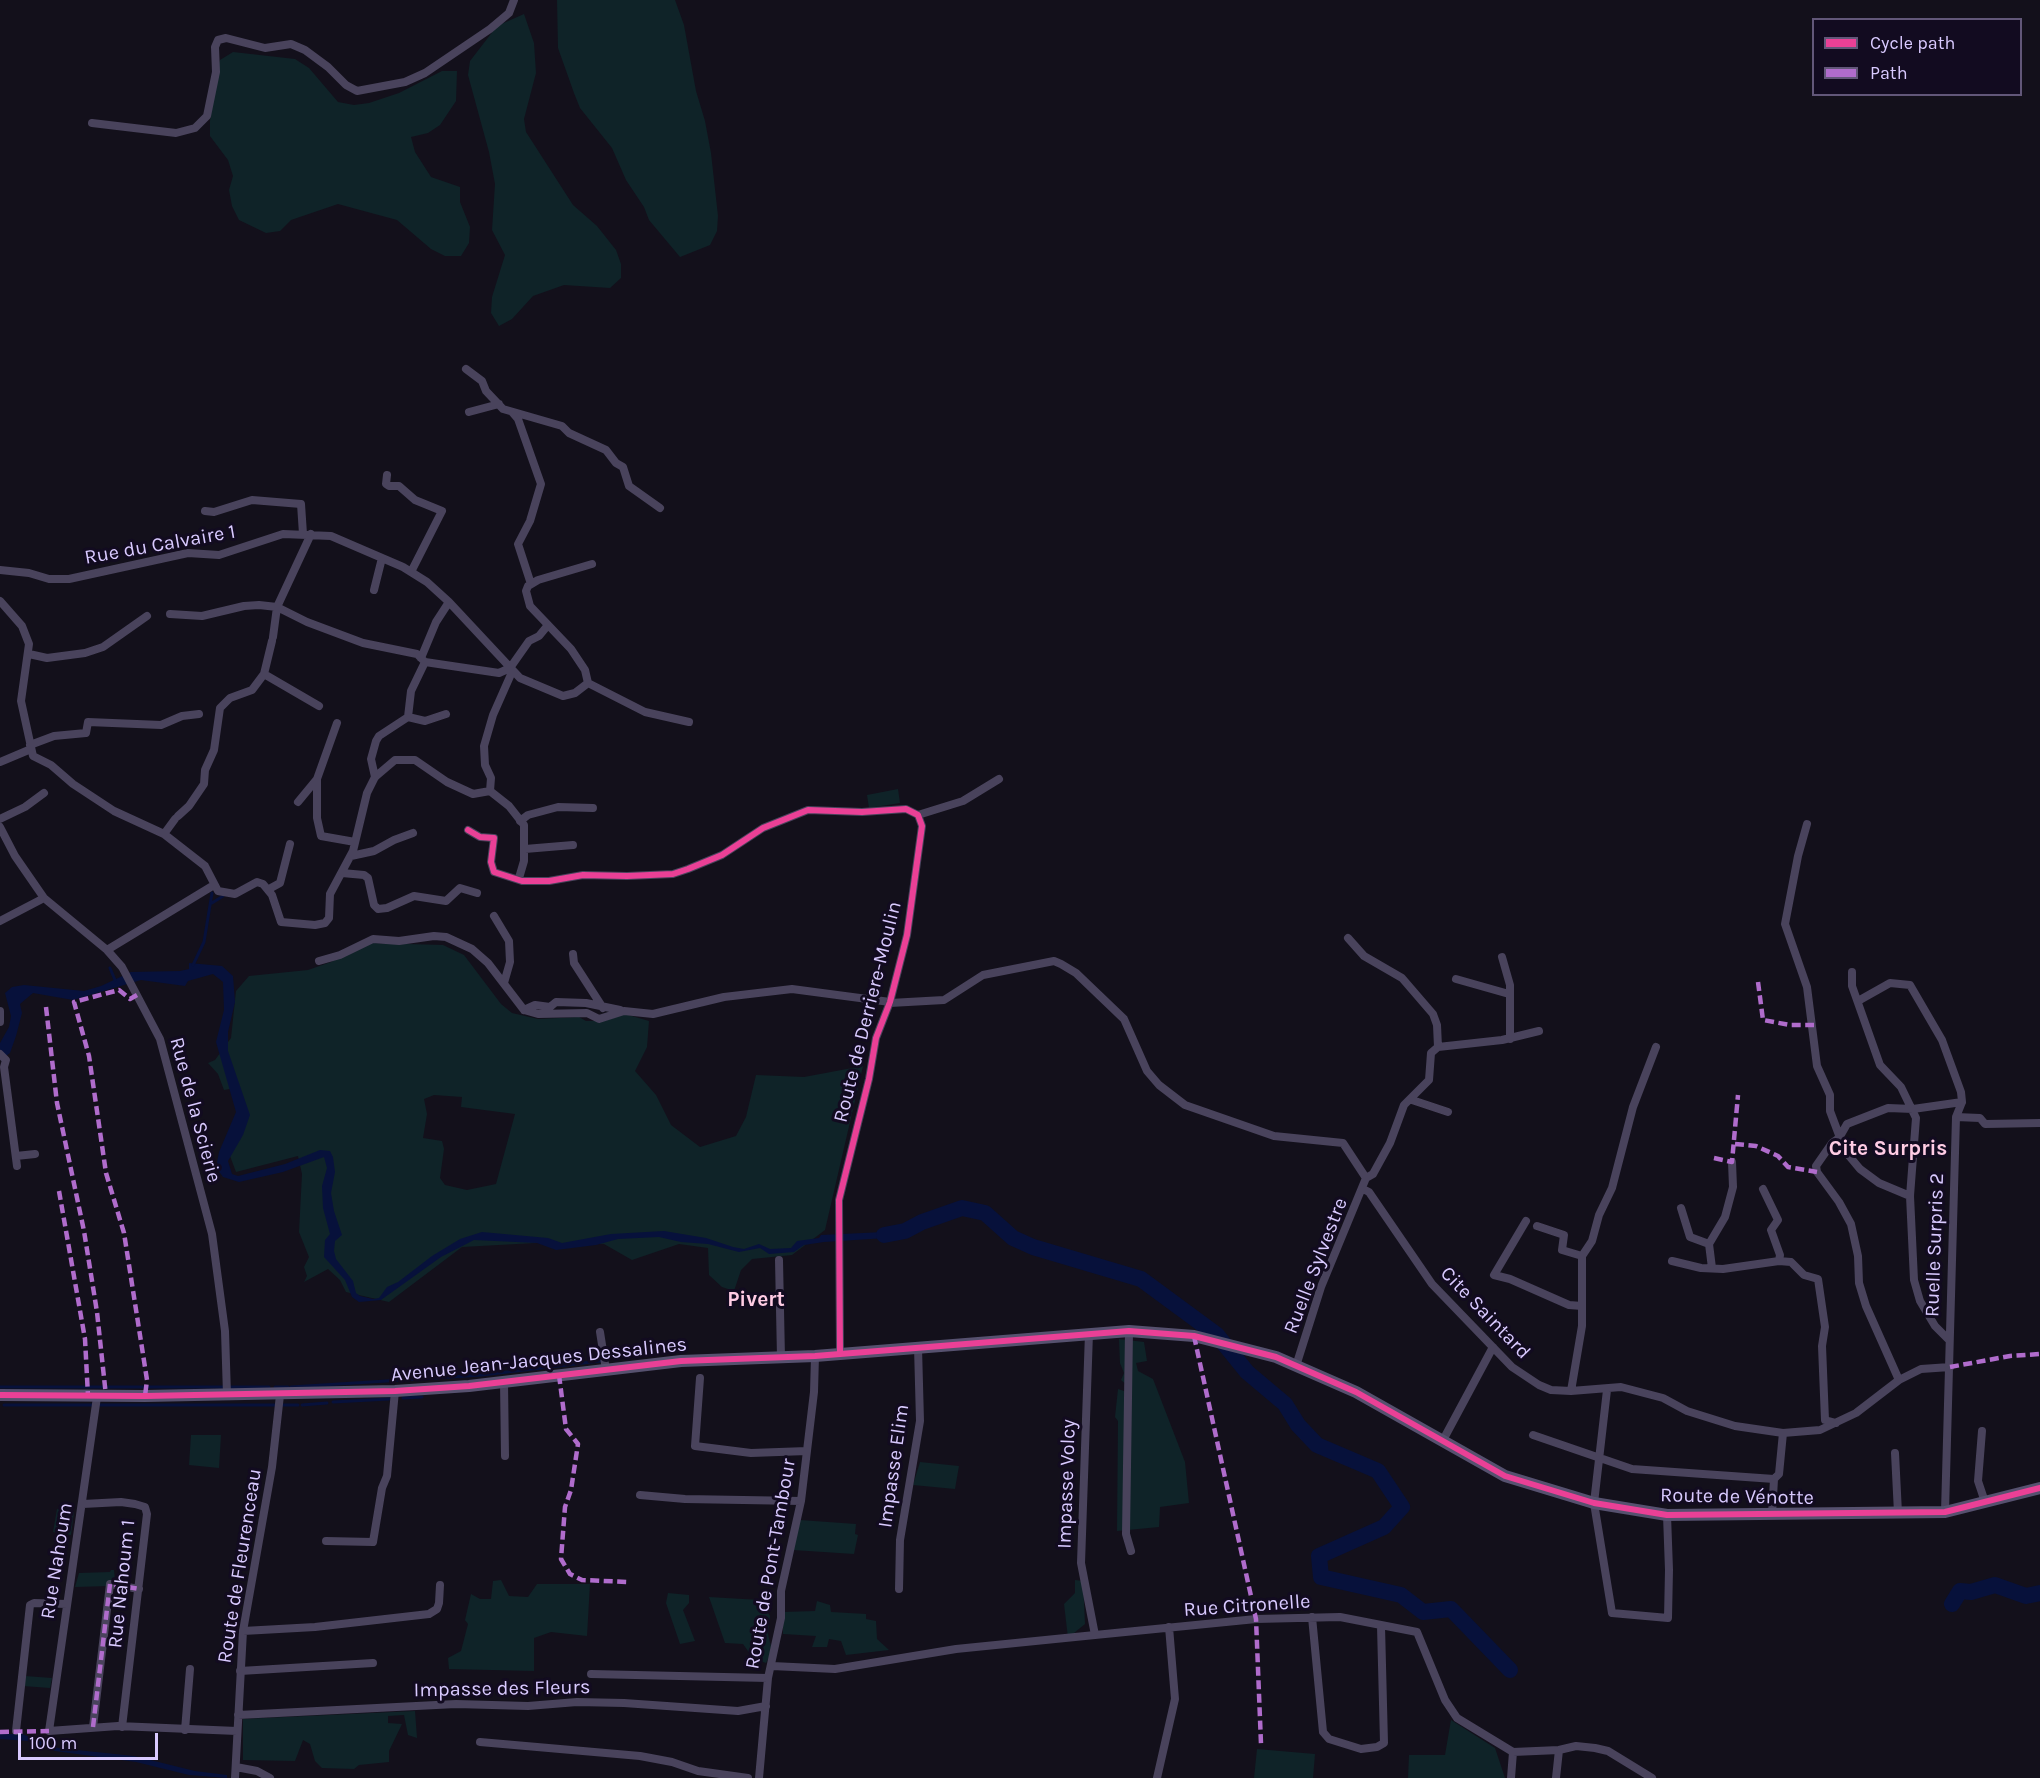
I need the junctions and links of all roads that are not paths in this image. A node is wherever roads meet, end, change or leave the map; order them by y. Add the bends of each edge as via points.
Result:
1 (514, 0) edge
2 (92, 123) dead end
3 (466, 369) dead end
4 (499, 404) junction
5 (470, 412) dead end
6 (511, 412) junction
7 (387, 475) dead end
8 (660, 508) dead end
9 (205, 511) dead end
10 (307, 534) junction
11 (382, 558) junction
12 (592, 564) dead end
13 (0, 570) edge
14 (411, 572) junction
15 (531, 584) junction
16 (374, 590) dead end
17 (0, 601) edge
18 (449, 602) junction
19 (277, 607) junction
20 (170, 614) dead end
21 (147, 616) dead end
22 (548, 625) junction
23 (29, 654) junction
24 (423, 660) junction
25 (511, 670) junction
26 (264, 674) junction
27 (588, 683) junction
28 (319, 706) dead end
29 (199, 714) dead end
30 (446, 714) dead end
31 (408, 717) junction
32 (689, 722) dead end
33 (337, 723) dead end
34 (31, 747) junction
35 (0, 762) edge
36 (375, 777) junction
37 (317, 779) junction
38 (999, 779) dead end
39 (490, 791) junction
40 (44, 793) dead end
41 (298, 802) dead end
42 (593, 808) dead end
43 (918, 815) junction
44 (0, 819) edge
45 (520, 821) junction
46 (1807, 824) dead end
47 (0, 827) edge
48 (468, 830) dead end
49 (413, 833) dead end
50 (164, 834) junction
51 (355, 842) junction
52 (290, 844) dead end
53 (573, 845) dead end
54 (525, 849) junction
55 (351, 856) junction
56 (342, 873) junction
57 (519, 878) junction
58 (213, 885) junction
59 (269, 890) junction
60 (477, 893) dead end
61 (44, 898) junction
62 (494, 916) dead end
63 (0, 921) edge
64 (1348, 938) dead end
65 (106, 950) junction
66 (573, 954) dead end
67 (1502, 957) dead end
68 (319, 961) dead end
69 (1852, 972) dead end
70 (1456, 979) dead end
71 (504, 983) junction
72 (1509, 994) junction
73 (1858, 1001) junction
74 (890, 1003) junction
75 (524, 1010) junction
76 (606, 1010) junction
77 (0, 1011) edge
78 (624, 1011) junction
79 (0, 1022) edge
80 (1539, 1031) dead end
81 (1510, 1039) junction
82 (1438, 1047) junction
83 (1656, 1047) dead end
84 (0, 1054) edge
85 (1412, 1100) junction
86 (1962, 1102) junction
87 (1912, 1109) junction
88 (1448, 1112) dead end
89 (1956, 1117) junction
90 (2040, 1123) edge
91 (1839, 1138) junction
92 (34, 1154) dead end
93 (16, 1156) junction
94 (1732, 1162) dead end
95 (17, 1167) dead end
96 (1366, 1178) junction
97 (1763, 1189) dead end
98 (1364, 1190) junction
99 (1910, 1196) junction
100 (1681, 1208) dead end
101 (1526, 1221) dead end
102 (1537, 1226) dead end
103 (1709, 1244) junction
104 (1582, 1256) junction
105 (779, 1260) dead end
106 (1672, 1261) dead end
107 (1779, 1261) junction
108 (1712, 1269) junction
109 (1582, 1306) junction
110 (1129, 1330) junction
111 (600, 1332) dead end
112 (1089, 1334) junction
113 (1948, 1339) junction
114 (918, 1347) junction
115 (1493, 1347) junction
116 (840, 1354) junction
117 (815, 1356) junction
118 (1276, 1357) joint
119 (781, 1358) junction
120 (1296, 1365) junction
121 (1950, 1367) junction
122 (606, 1370) junction
123 (700, 1378) dead end
124 (1899, 1380) junction
125 (504, 1382) junction
126 (227, 1390) junction
127 (1606, 1390) junction
128 (395, 1391) junction
129 (1571, 1391) junction
130 (0, 1395) edge
131 (280, 1402) junction
132 (97, 1403) junction
133 (1836, 1423) junction
134 (1982, 1431) dead end
135 (1784, 1433) junction
136 (1533, 1435) dead end
137 (1442, 1442) junction
138 (807, 1451) junction
139 (1895, 1453) dead end
140 (505, 1456) dead end
141 (1600, 1460) junction
142 (1774, 1479) junction
143 (2040, 1488) edge
144 (640, 1495) dead end
145 (801, 1501) junction
146 (1985, 1502) junction
147 (1594, 1503) junction
148 (83, 1504) junction
149 (1945, 1512) junction
150 (1898, 1513) junction
151 (1667, 1515) junction
152 (1773, 1515) junction
153 (326, 1541) dead end
154 (1131, 1551) dead end
155 (440, 1585) dead end
156 (139, 1589) junction
157 (899, 1589) dead end
158 (67, 1604) junction
159 (1312, 1617) junction
160 (1381, 1626) junction
161 (1169, 1627) junction
162 (243, 1631) junction
163 (1095, 1635) junction
164 (372, 1664) dead end
165 (772, 1666) junction
166 (190, 1669) dead end
167 (240, 1671) junction
168 (591, 1674) dead end
169 (768, 1678) junction
170 (766, 1706) junction
171 (238, 1715) junction
172 (122, 1727) junction
173 (93, 1728) junction
174 (185, 1730) junction
175 (16, 1731) dead end
176 (237, 1731) junction
177 (480, 1742) dead end
178 (1559, 1750) junction
179 (1514, 1752) junction
180 (236, 1773) edge
181 (270, 1778) edge
182 (748, 1778) edge
183 (759, 1778) edge
184 (1157, 1778) edge
185 (1511, 1778) edge
186 (1556, 1778) edge
187 (1652, 1778) edge

1 - 2 street via 508,13 490,28 425,73 405,82 357,91 305,50 291,44 265,48 226,38 218,40 215,47 216,72 207,116 195,128 176,133
3 - 4 street via 477,375
4 - 5 street
4 - 6 street
6 - 8 street via 562,426 569,434 599,445 623,467 629,486
6 - 15 street via 518,419 541,484 518,544
7 - 14 street via 389,486 399,486 415,500 442,511
9 - 10 street via 214,512 252,500 301,504
10 - 11 street, Rue du Calvaire 1 via 331,536
10 - 13 street, Rue du Calvaire 1 via 273,535 219,555 188,553 69,579
10 - 19 street
11 - 14 street, Rue du Calvaire 1
11 - 16 street
12 - 15 street
14 - 18 street, Rue du Calvaire 1
15 - 22 street via 526,599
17 - 23 street via 27,634
18 - 24 street via 436,622
18 - 25 street, Rue du Calvaire 1
19 - 20 street via 244,606 202,616
19 - 24 street via 363,643 417,654
19 - 26 street
21 - 23 street via 103,647 85,653 47,658
22 - 25 street via 529,641
22 - 27 street via 571,649 585,670
23 - 34 street via 21,700
24 - 25 street via 499,673
24 - 31 street via 411,691
25 - 27 street, Rue du Calvaire 1 via 563,696
25 - 39 street via 484,746
26 - 28 street
26 - 50 street via 249,693 230,698 219,708 214,750 204,784
27 - 32 street via 645,712
29 - 34 street via 161,725 88,722 86,733 54,736
30 - 31 street via 425,721
31 - 36 street via 376,741 371,759
33 - 37 street
34 - 35 street
34 - 50 street via 33,756 89,795
36 - 39 street via 395,760 410,759 473,794
36 - 51 street
37 - 41 street
37 - 51 street via 321,836
38 - 43 street via 963,801
39 - 45 street
40 - 44 street
42 - 45 street via 543,810
43 - 57 street via 906,808 862,812 808,810 763,828 722,855 673,874 597,874 549,881
43 - 74 street, Route de Derriere-Moulin via 922,826 912,912
45 - 54 street via 524,825
46 - 91 street via 1785,924 1808,987 1817,1066 1830,1095 1830,1111
47 - 61 street, Rue de la Scierie
48 - 57 street via 480,837 494,838 494,872
49 - 55 street via 374,851
50 - 58 street via 205,867
51 - 55 street
52 - 59 street via 280,883
53 - 54 street
54 - 57 street
55 - 56 street
56 - 59 street via 330,894 329,918 322,925 281,922
56 - 60 street via 368,878 378,909 414,896 446,901 460,888
58 - 59 street via 218,891 235,894 257,882
58 - 65 street
61 - 63 street
61 - 65 street, Rue de la Scierie
62 - 71 street via 508,941 510,962
64 - 82 street via 1364,956 1402,978 1418,995 1433,1014
65 - 126 street, Rue de la Scierie via 122,968 162,1046 210,1228 225,1331
66 - 76 street via 574,963
67 - 72 street
68 - 71 street via 373,939 446,937 472,949
69 - 73 street
70 - 72 street
71 - 75 street
72 - 81 street
73 - 86 street via 1890,983 1910,985 1942,1040
73 - 87 street via 1880,1065 1901,1087
74 - 78 street via 792,989 724,997 653,1014
74 - 96 street via 944,1000 983,975 1054,961 1076,973 1124,1019 1147,1071 1185,1105 1274,1136 1343,1143
74 - 116 street, Route de Derriere-Moulin via 876,1038 839,1200
75 - 76 street via 556,1002
75 - 78 street via 538,1014 586,1013 599,1020
76 - 78 street
77 - 79 street
80 - 81 street
81 - 82 street
82 - 85 street via 1431,1053 1429,1080
83 - 104 street via 1633,1107 1612,1188 1592,1241
84 - 93 street via 6,1060 3,1066
85 - 88 street
85 - 96 street via 1404,1105 1386,1150 1373,1174
86 - 87 street
86 - 89 street
87 - 91 street via 1888,1108 1847,1124
87 - 99 street, Ruelle Surpris 2 via 1916,1118
89 - 90 street via 1980,1118 1984,1124
89 - 113 street, Ruelle Surpris 2
91 - 99 street via 1860,1169 1879,1183
91 - 124 street via 1819,1159 1817,1172 1851,1224 1866,1306
92 - 93 street
93 - 95 street
94 - 103 street via 1733,1187 1725,1217
96 - 98 street, Ruelle Sylvestre
97 - 107 street via 1778,1220 1771,1230
98 - 115 street, Cite Saintard via 1411,1251 1425,1276
98 - 120 street, Ruelle Sylvestre via 1321,1287
99 - 113 street, Ruelle Surpris 2 via 1914,1280 1920,1301
100 - 103 street via 1690,1237
101 - 109 street via 1494,1275 1569,1305
102 - 104 street via 1564,1235 1562,1250
103 - 108 street
104 - 109 street
105 - 119 street
106 - 108 street
107 - 108 street
107 - 133 street via 1791,1262 1804,1275 1818,1279 1825,1327 1825,1420
109 - 129 street
110 - 112 street, Avenue Jean-Jacques Dessalines
110 - 118 street, Avenue Jean-Jacques Dessalines via 1194,1336
110 - 154 street via 1126,1534
111 - 122 street
112 - 114 street, Avenue Jean-Jacques Dessalines
112 - 163 street, Impasse Volcy via 1081,1563
113 - 121 street, Ruelle Surpris 2
114 - 116 street, Avenue Jean-Jacques Dessalines
114 - 157 street, Impasse Elim via 920,1421 900,1540
115 - 129 street, Cite Saintard via 1517,1371 1539,1385
115 - 137 street
116 - 117 street, Avenue Jean-Jacques Dessalines
117 - 119 street, Avenue Jean-Jacques Dessalines
117 - 138 street, Route de Pont-Tambour
118 - 120 street, Route de Vénotte
119 - 122 street, Avenue Jean-Jacques Dessalines via 681,1361
120 - 137 street, Route de Vénotte via 1356,1392
121 - 124 street, Cite Saintard via 1921,1368
121 - 149 street, Ruelle Surpris 2
122 - 125 street, Avenue Jean-Jacques Dessalines
123 - 138 street via 695,1446 752,1453
124 - 133 street, Cite Saintard via 1856,1413
125 - 128 street, Avenue Jean-Jacques Dessalines
125 - 140 street
126 - 131 street, Avenue Jean-Jacques Dessalines
126 - 132 street, Avenue Jean-Jacques Dessalines
127 - 129 street, Cite Saintard
127 - 135 street, Cite Saintard via 1642,1392 1735,1426
127 - 141 street
128 - 131 street, Avenue Jean-Jacques Dessalines
128 - 153 street via 387,1476 373,1542
130 - 132 street, Avenue Jean-Jacques Dessalines
131 - 162 street, Route de Fleurenceau
132 - 148 street, Rue Nahoum
133 - 135 street, Cite Saintard via 1820,1430
134 - 146 street via 1977,1481
135 - 142 street via 1779,1474
136 - 141 street
137 - 147 street, Route de Vénotte via 1523,1483
138 - 145 street, Route de Pont-Tambour
139 - 150 street
141 - 142 street via 1632,1469
141 - 147 street
142 - 152 street
143 - 146 street, Route de Vénotte
144 - 145 street
145 - 165 street, Route de Pont-Tambour via 781,1591 781,1618
146 - 149 street, Route de Vénotte
147 - 151 street, Route de Vénotte
147 - 151 street via 1612,1613 1668,1618
148 - 156 street, Rue Nahoum 1 via 121,1502 145,1507
148 - 158 street, Rue Nahoum
149 - 150 street, Route de Vénotte
150 - 152 street, Route de Vénotte
151 - 152 street, Route de Vénotte
155 - 162 street via 437,1609 429,1614
156 - 172 street, Rue Nahoum 1
156 - 173 street via 110,1584
158 - 173 street, Rue Nahoum via 49,1731
158 - 175 street via 30,1605
159 - 160 street, Rue Citronelle via 1340,1617
159 - 160 street via 1323,1732 1329,1739 1361,1749 1384,1743
159 - 161 street, Rue Citronelle
160 - 179 street, Rue Citronelle via 1417,1632 1445,1700 1457,1718
161 - 163 street, Rue Citronelle
161 - 184 street via 1175,1700
162 - 167 street, Route de Fleurenceau
163 - 165 street, Rue Citronelle via 956,1649 835,1669
164 - 167 street
165 - 169 street, Route de Pont-Tambour
166 - 174 street
167 - 171 street, Route de Fleurenceau
168 - 169 street
169 - 170 street, Route de Pont-Tambour
170 - 171 street, Impasse des Fleurs via 738,1711 624,1703 456,1704
170 - 183 street, Route de Pont-Tambour
171 - 176 street, Route de Fleurenceau
172 - 173 street
172 - 174 street
174 - 176 street
176 - 180 street, Route de Fleurenceau
177 - 182 street via 640,1756 698,1771
178 - 179 street
178 - 186 street
178 - 187 street via 1575,1746 1608,1751
179 - 185 street
180 - 181 street via 257,1771

